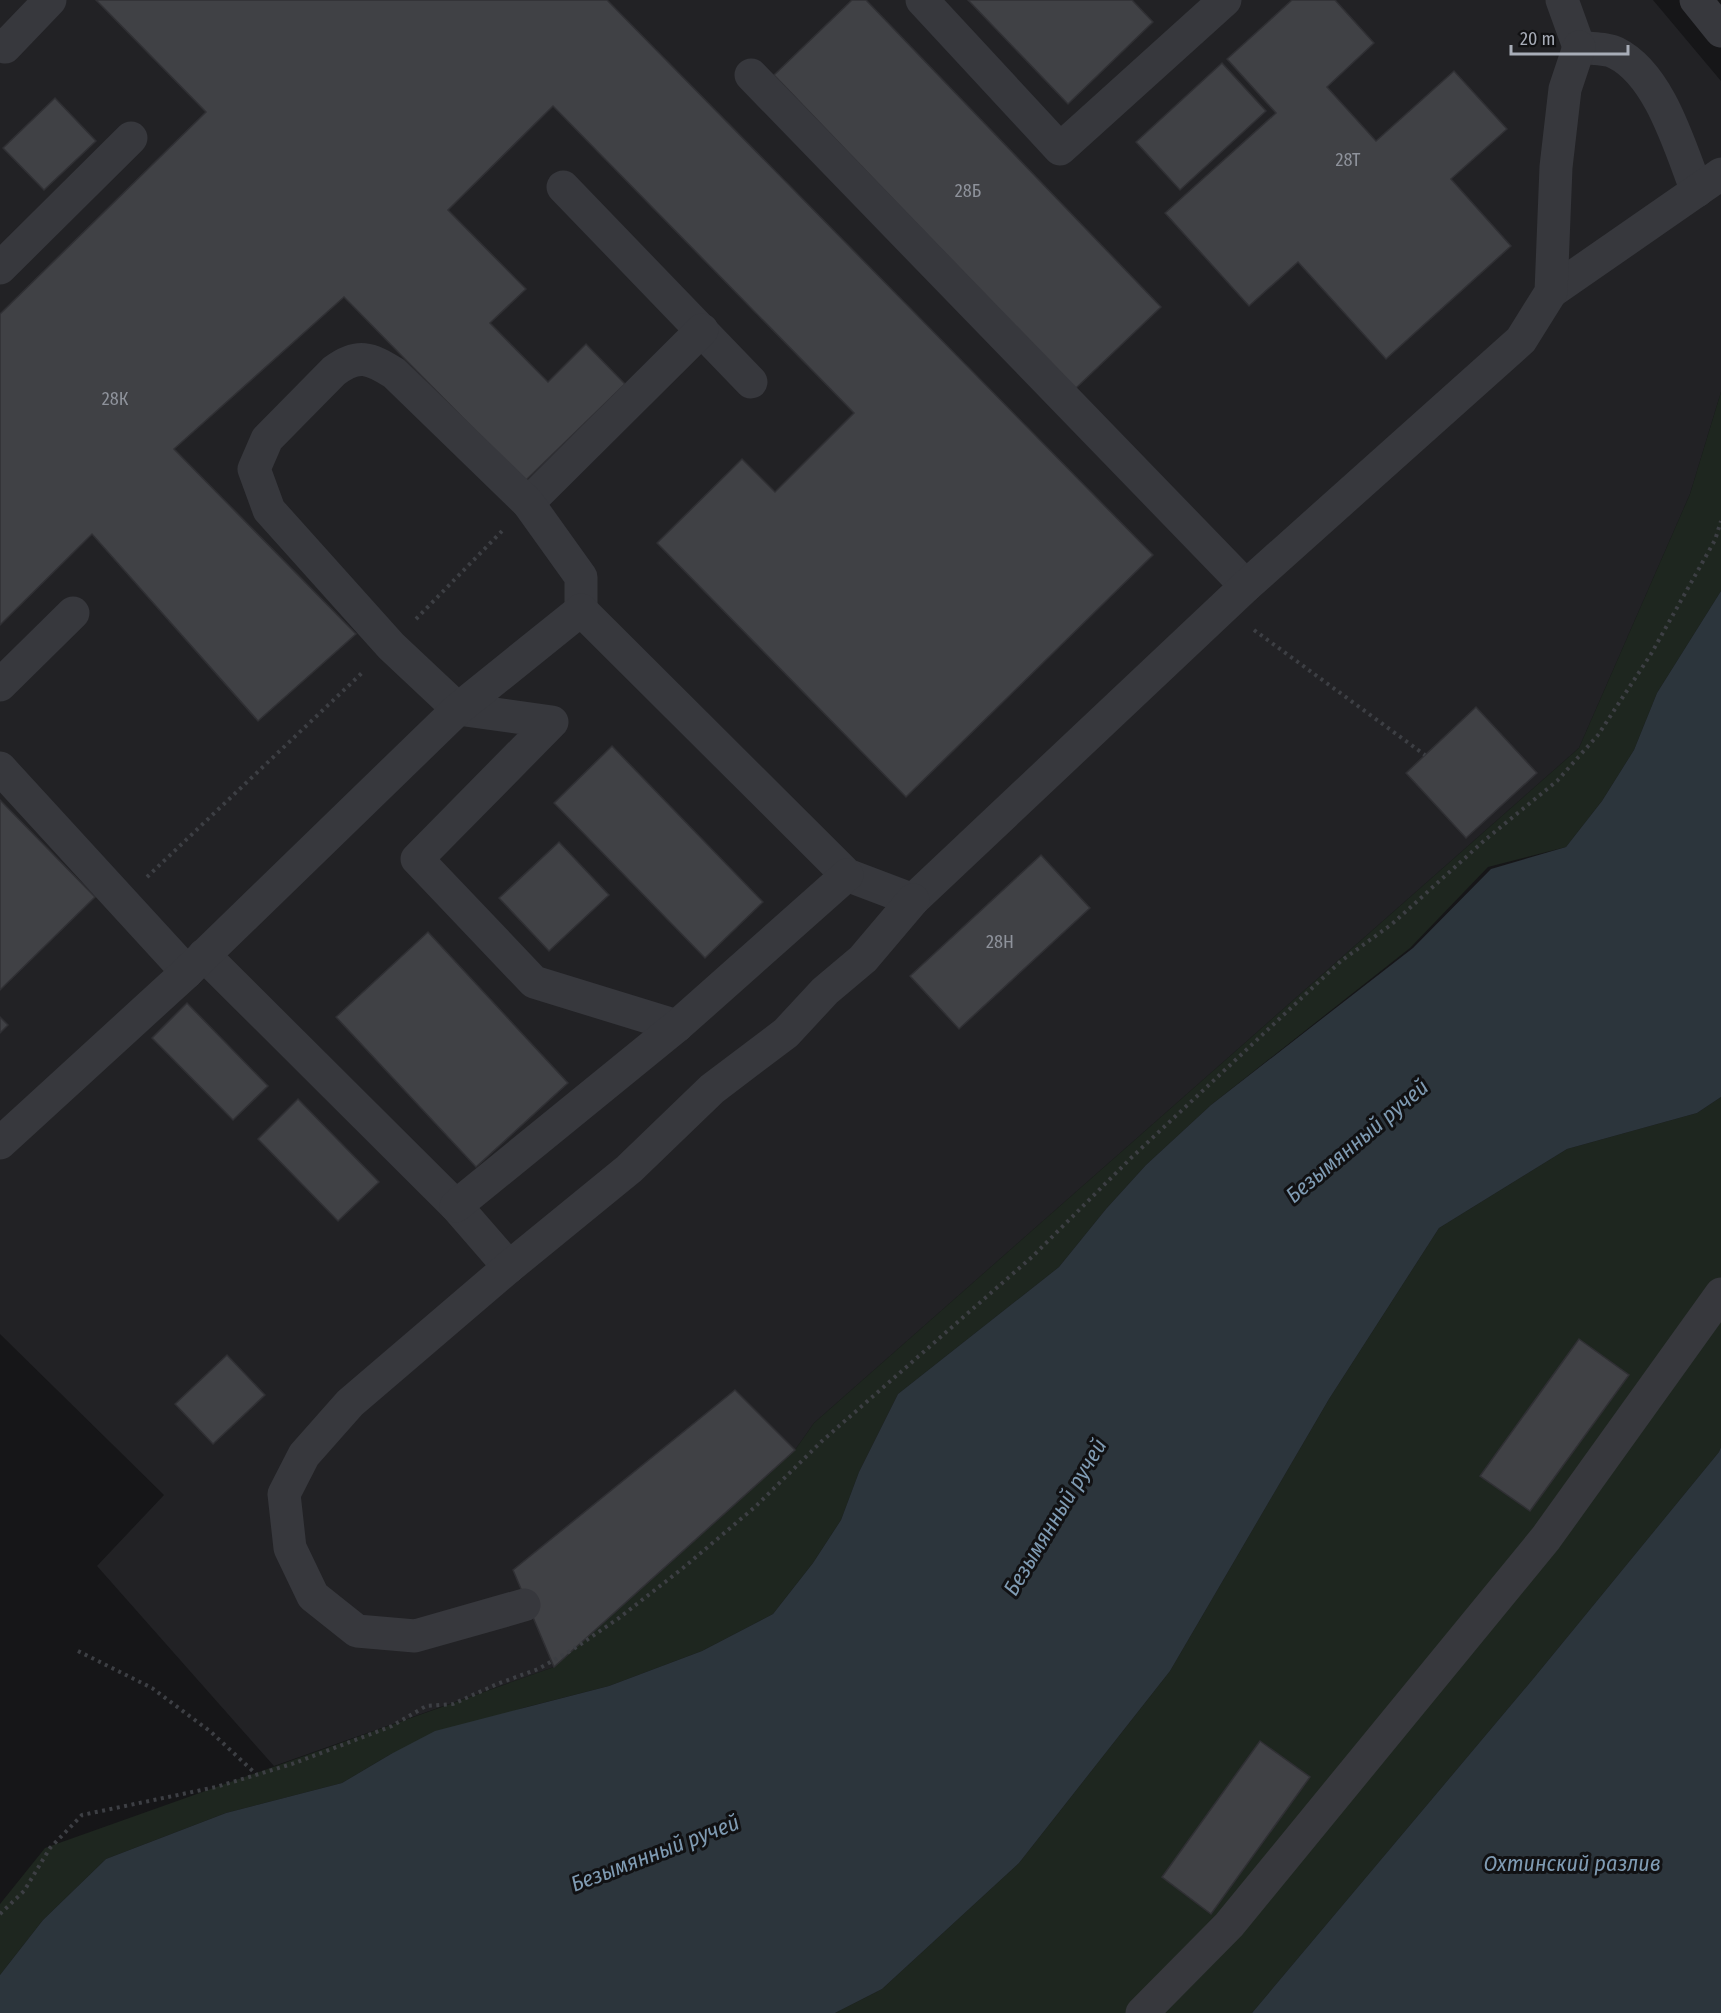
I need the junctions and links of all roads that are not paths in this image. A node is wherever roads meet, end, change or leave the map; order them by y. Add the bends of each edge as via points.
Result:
1 (50, 0) edge
2 (922, 0) edge
3 (1225, 0) edge
4 (1562, 0) edge
5 (1696, 0) edge
6 (1721, 31) edge
7 (0, 46) edge
8 (1580, 47) junction
9 (752, 75) dead end
10 (131, 138) dead end
11 (1709, 183) edge
12 (563, 187) dead end
13 (0, 268) edge
14 (1551, 292) junction
15 (702, 330) junction
16 (751, 382) dead end
17 (528, 503) junction
18 (1235, 597) junction
19 (581, 610) junction
20 (74, 613) dead end
21 (0, 685) edge
22 (458, 709) junction
23 (0, 768) edge
24 (847, 875) junction
25 (913, 900) junction
26 (196, 963) junction
27 (677, 1026) junction
28 (0, 1143) edge
29 (456, 1206) junction
30 (509, 1267) junction
31 (1721, 1294) edge
32 (524, 1605) dead end
33 (1142, 2013) edge

1 - 7 lane via 5,47
2 - 3 lane via 1060,149
4 - 8 lane
5 - 6 lane
8 - 11 lane via 1615,52 1639,69
8 - 14 lane via 1565,89 1556,166
9 - 18 lane
10 - 13 lane
11 - 14 lane
12 - 15 lane
14 - 18 lane via 1521,340
15 - 16 lane
15 - 17 lane
17 - 19 lane via 581,577
17 - 22 lane via 394,372 362,359 346,362 334,370 267,439 254,469 269,510 391,646
18 - 25 lane
19 - 22 lane
19 - 24 lane
20 - 21 lane
22 - 26 lane
22 - 27 lane via 552,722 417,859 534,982
23 - 26 lane via 122,900
24 - 25 lane
24 - 27 lane
25 - 30 lane via 862,959 786,1033 712,1089 629,1169
26 - 28 lane
26 - 29 lane
27 - 29 lane
29 - 30 lane
30 - 32 lane via 350,1402 304,1455 284,1494 290,1548 313,1596 357,1631 415,1636
31 - 33 lane via 1546,1538 1229,1925

